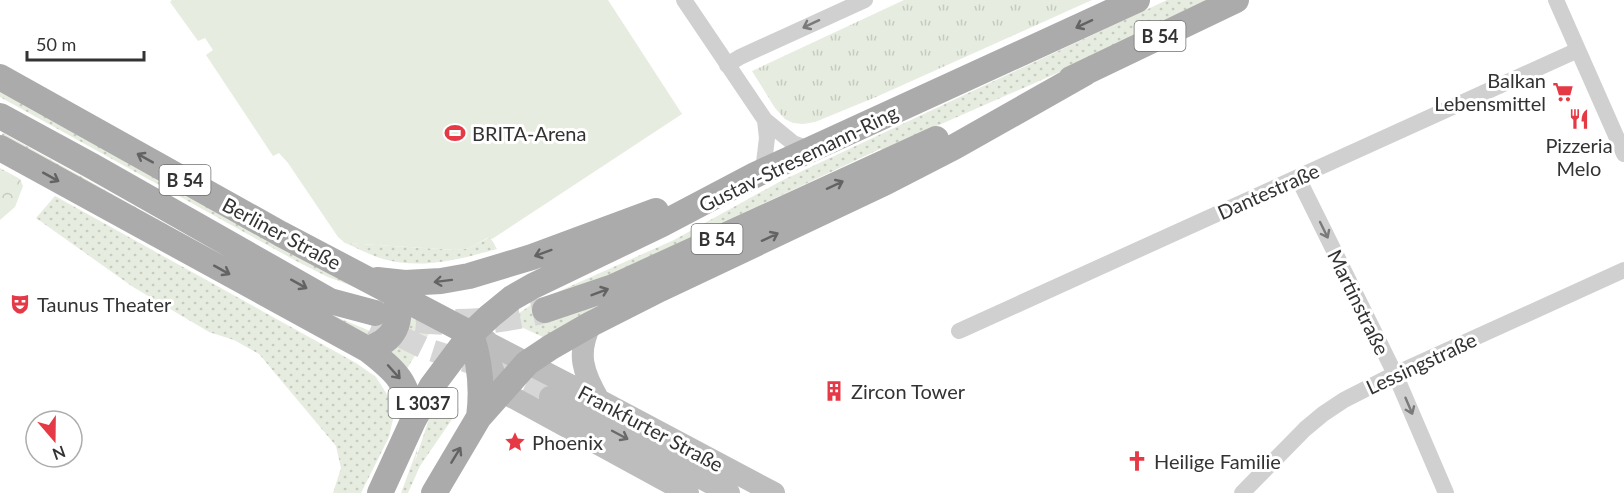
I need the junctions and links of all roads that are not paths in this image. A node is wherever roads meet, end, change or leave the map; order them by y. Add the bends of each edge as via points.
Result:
1 (684, 0) edge
2 (865, 0) edge
3 (1137, 0) edge
4 (1236, 0) edge
5 (1556, 0) edge
6 (1578, 50) junction
7 (727, 65) junction
8 (1085, 73) junction
9 (0, 77) edge
10 (0, 116) edge
11 (765, 120) junction
12 (0, 148) edge
13 (809, 149) junction
14 (1624, 154) edge
15 (759, 173) junction
16 (1298, 177) junction
17 (1624, 270) edge
18 (363, 277) junction
19 (395, 294) junction
20 (544, 310) tunnel mouth
21 (374, 318) tunnel mouth
22 (591, 324) junction
23 (959, 332) dead end
24 (479, 338) junction
25 (367, 350) junction
26 (528, 363) junction
27 (1395, 374) junction
28 (501, 391) junction
29 (550, 397) tunnel mouth
30 (599, 400) junction
31 (479, 417) junction
32 (413, 421) junction
33 (1244, 492) edge
34 (380, 493) edge
35 (434, 493) edge
36 (688, 493) edge
37 (729, 493) edge
38 (774, 493) edge
39 (1446, 493) edge

1 - 7 street
2 -> 7 street
3 -> 13 main road, Gustav-Stresemann-Ring / B 54
4 - 8 main road, Gustav-Stresemann-Ring / B 54
5 - 6 street
6 - 14 street
6 - 16 street, Dantestraße
7 - 11 street
20 -> 8 main road, Gustav-Stresemann-Ring / B 54 via 613,287
22 -> 8 main road, Gustav-Stresemann-Ring via 886,182
18 -> 9 main road, Berliner Straße / B 54
10 -> 21 main road, Berliner Straße / B 54 via 330,301
11 - 13 street via 793,143
11 - 15 street via 767,138
12 -> 25 main road
13 - 15 main road, Gustav-Stresemann-Ring / B 54
15 -> 18 main road, B 54 via 532,257 469,276 405,283
15 - 24 main road, Gustav-Stresemann-Ring via 512,298 490,316
16 - 23 street, Dantestraße
16 -> 27 street, Martinstraße
17 - 27 street, Lessingstraße
18 - 19 main road, Berliner Straße
19 - 24 main road, Berliner Straße
19 - 25 main road via 399,313 395,329 384,342
22 - 26 main road, Gustav-Stresemann-Ring
22 - 30 main road via 582,357
24 - 26 main road, Frankfurter Straße
24 - 28 main road
24 - 31 main road
24 - 32 main road, L 3037 via 432,386
25 -> 32 main road via 388,365 403,383
26 - 28 main road, Gustav-Stresemann-Ring
26 - 30 main road, Frankfurter Straße
27 - 33 street, Lessingstraße via 1323,414
27 -> 39 street, Martinstraße
28 - 31 main road, L 3037
28 - 36 main road
29 -> 37 main road, Frankfurter Straße
30 - 38 main road, Frankfurter Straße
35 -> 31 main road, L 3037
32 - 34 main road, L 3037

